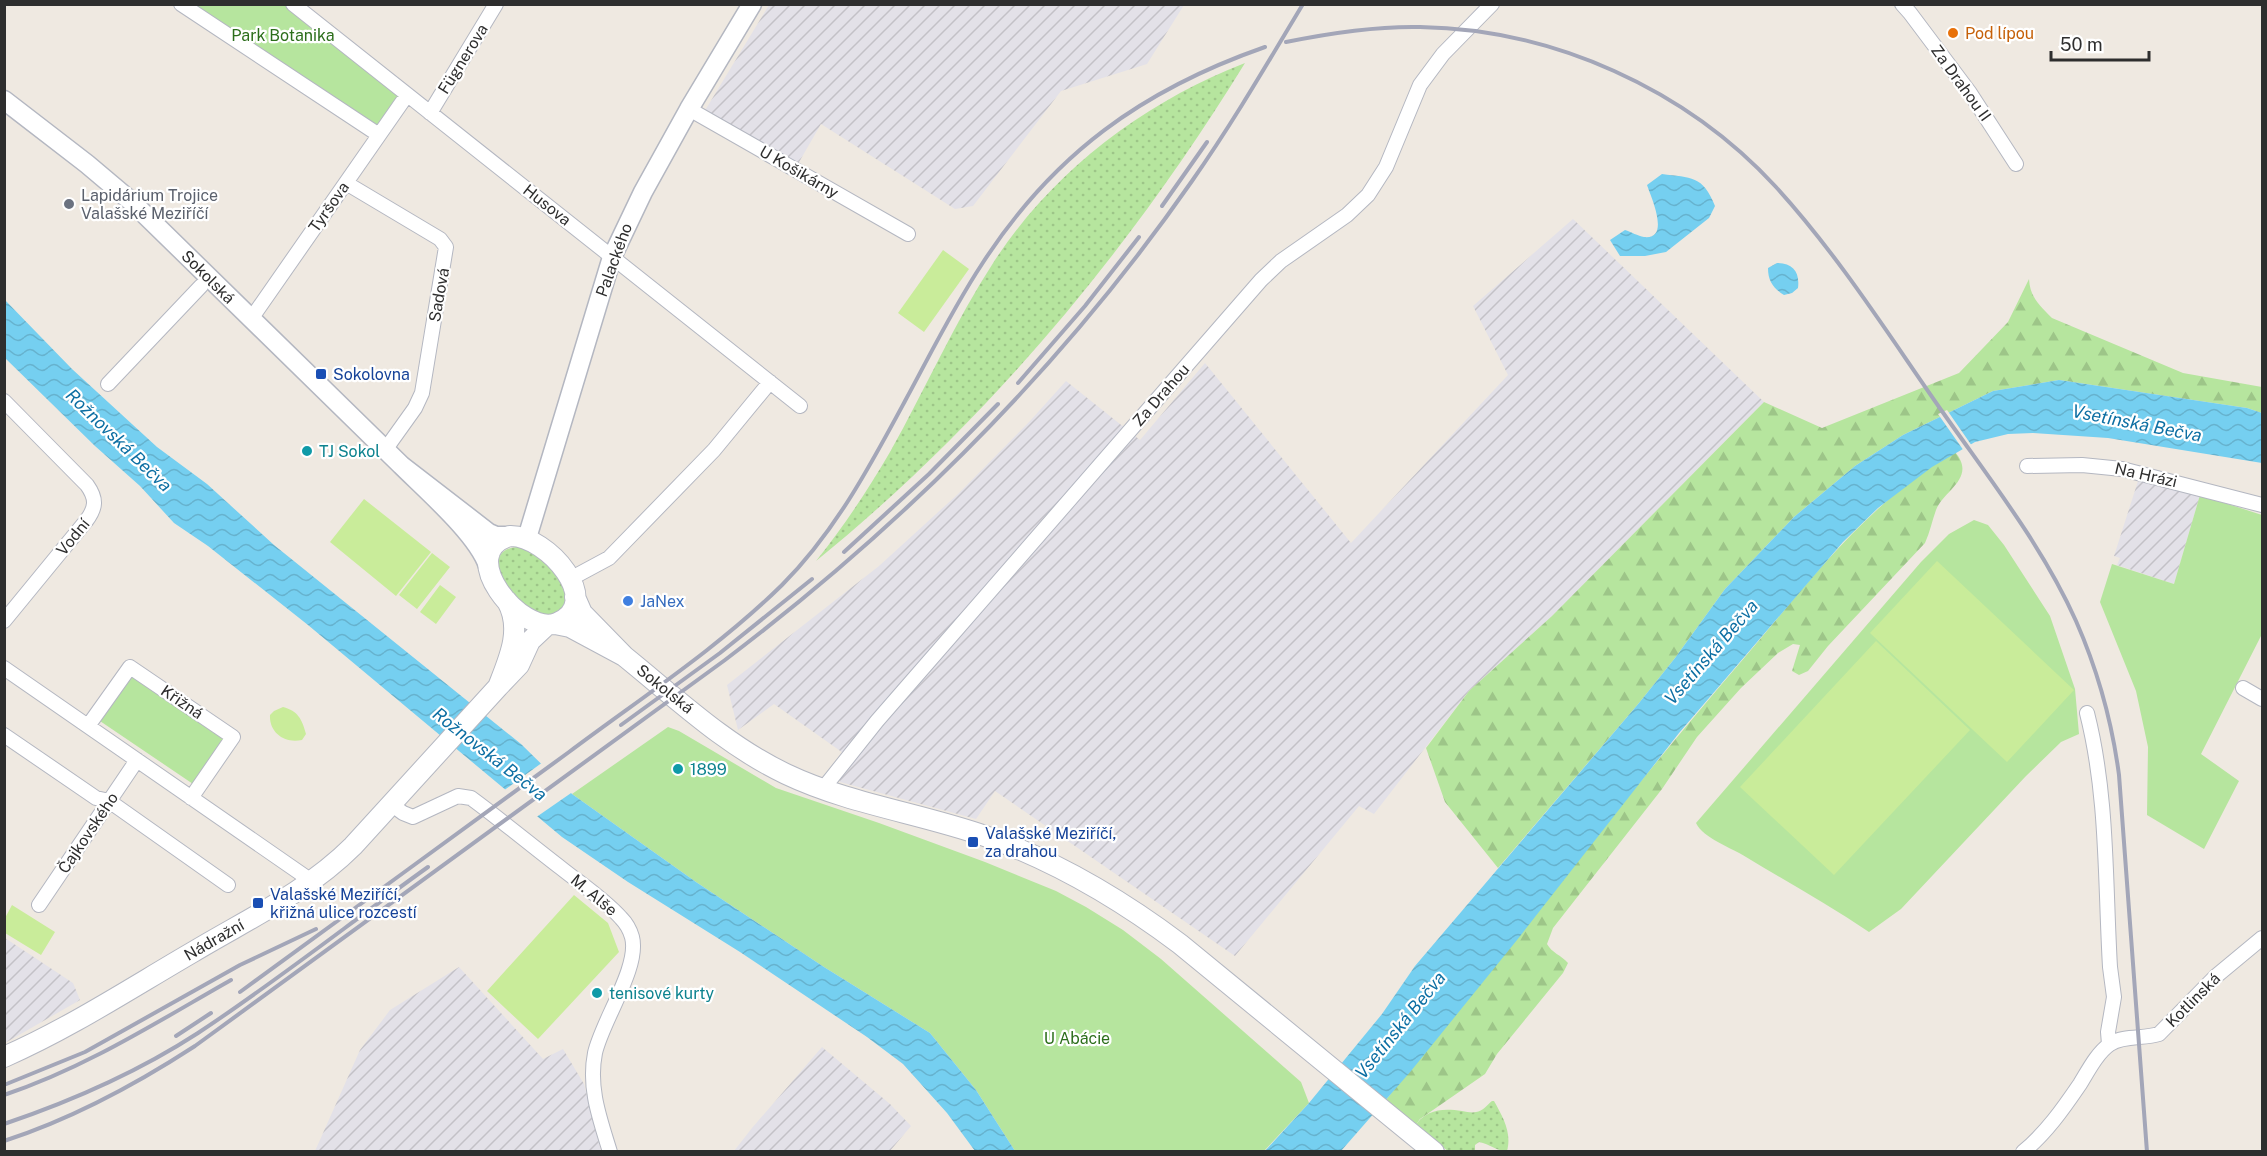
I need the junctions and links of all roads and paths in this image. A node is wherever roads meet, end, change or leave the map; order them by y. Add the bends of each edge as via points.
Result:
1 (181, 4) edge
2 (293, 4) edge
3 (496, 4) edge
4 (752, 4) edge
5 (1492, 4) edge
6 (1902, 4) edge
7 (407, 95) junction
8 (4, 100) edge
9 (689, 109) junction
10 (430, 113) junction
11 (380, 135) junction
12 (2016, 164) dead end
13 (346, 183) junction
14 (908, 234) dead end
15 (612, 257) junction
16 (201, 286) dead end
17 (251, 319) junction
18 (770, 382) junction
19 (108, 384) dead end
20 (4, 401) edge
21 (801, 406) dead end
22 (386, 450) junction
23 (401, 465) junction
24 (2027, 466) dead end
25 (2262, 505) edge
26 (519, 537) junction
27 (488, 566) junction
28 (573, 588) junction
29 (507, 601) junction
30 (4, 621) edge
31 (551, 625) junction
32 (624, 656) junction
33 (4, 668) edge
34 (2243, 688) dead end
35 (494, 691) junction
36 (2262, 699) edge
37 (2087, 713) dead end
38 (88, 726) junction
39 (4, 735) edge
40 (137, 760) junction
41 (822, 790) junction
42 (191, 798) junction
43 (109, 801) junction
44 (392, 804) junction
45 (313, 882) junction
46 (228, 885) dead end
47 (39, 905) dead end
48 (2262, 938) edge
49 (2109, 1044) junction
50 (4, 1058) edge
51 (610, 1152) edge
52 (1434, 1152) edge
53 (2024, 1152) edge

1 - 11 street
2 - 7 street, Husova
3 - 10 street, Fügnerova
4 - 9 street, Palackého
5 - 41 street, Za Drahou via 1424,79 1386,166 1368,195 1261,280 877,721
6 - 12 street, Za Drahou II via 1970,93
7 - 10 street, Husova
7 - 11 street, Tyršova
8 - 17 street, Sokolská via 132,202
9 - 14 street, U Košikárny
9 - 15 street, Palackého
10 - 15 street, Husova
11 - 13 street, Tyršova
13 - 17 street, Tyršova
13 - 22 street, Sadová via 440,239 446,247 422,393
15 - 18 street, Husova
15 - 26 street, Palackého
16 - 19 street
17 - 22 street, Sokolská
18 - 21 street, Husova
18 - 28 street via 714,450 609,558
20 - 30 street, Vodní via 87,485 95,504 86,521
22 - 23 street, Sokolská
23 - 26 street, Sokolská via 489,533
23 - 27 street, Sokolská via 474,540
24 - 25 street, Na Hrázi via 2122,469
26 - 27 main road via 504,538 492,548
26 - 28 main road, Sokolská via 554,557
27 - 29 main road, Sokolská
28 - 31 main road via 572,610
28 - 32 main road, Sokolská via 582,613
29 - 31 main road, Sokolská via 531,621
29 - 35 main road, Nádražní via 513,614 514,636 510,656
31 - 32 main road, Sokolská via 570,627
31 - 35 main road, Nádražní via 530,641 519,665
32 - 41 main road, Sokolská via 732,742
33 - 38 street
34 - 36 street
35 - 44 main road, Nádražní
37 - 49 street via 2101,786 2114,997
38 - 40 street
38 - 42 street, Křižná via 130,667 233,737
39 - 43 street via 96,798
40 - 42 street
40 - 43 street, Čajkovského
41 - 52 main road via 983,836 1084,880 1180,944
42 - 45 street
43 - 46 street
43 - 47 street, Čajkovského
44 - 45 main road, Nádražní
44 - 51 street, M. Alše via 413,817 458,796 471,798 625,922 632,936 631,964 605,1022 593,1070 595,1101
45 - 50 main road, Nádražní
48 - 49 street, Kotlinská via 2215,977 2159,1034
49 - 53 street via 2055,1119

